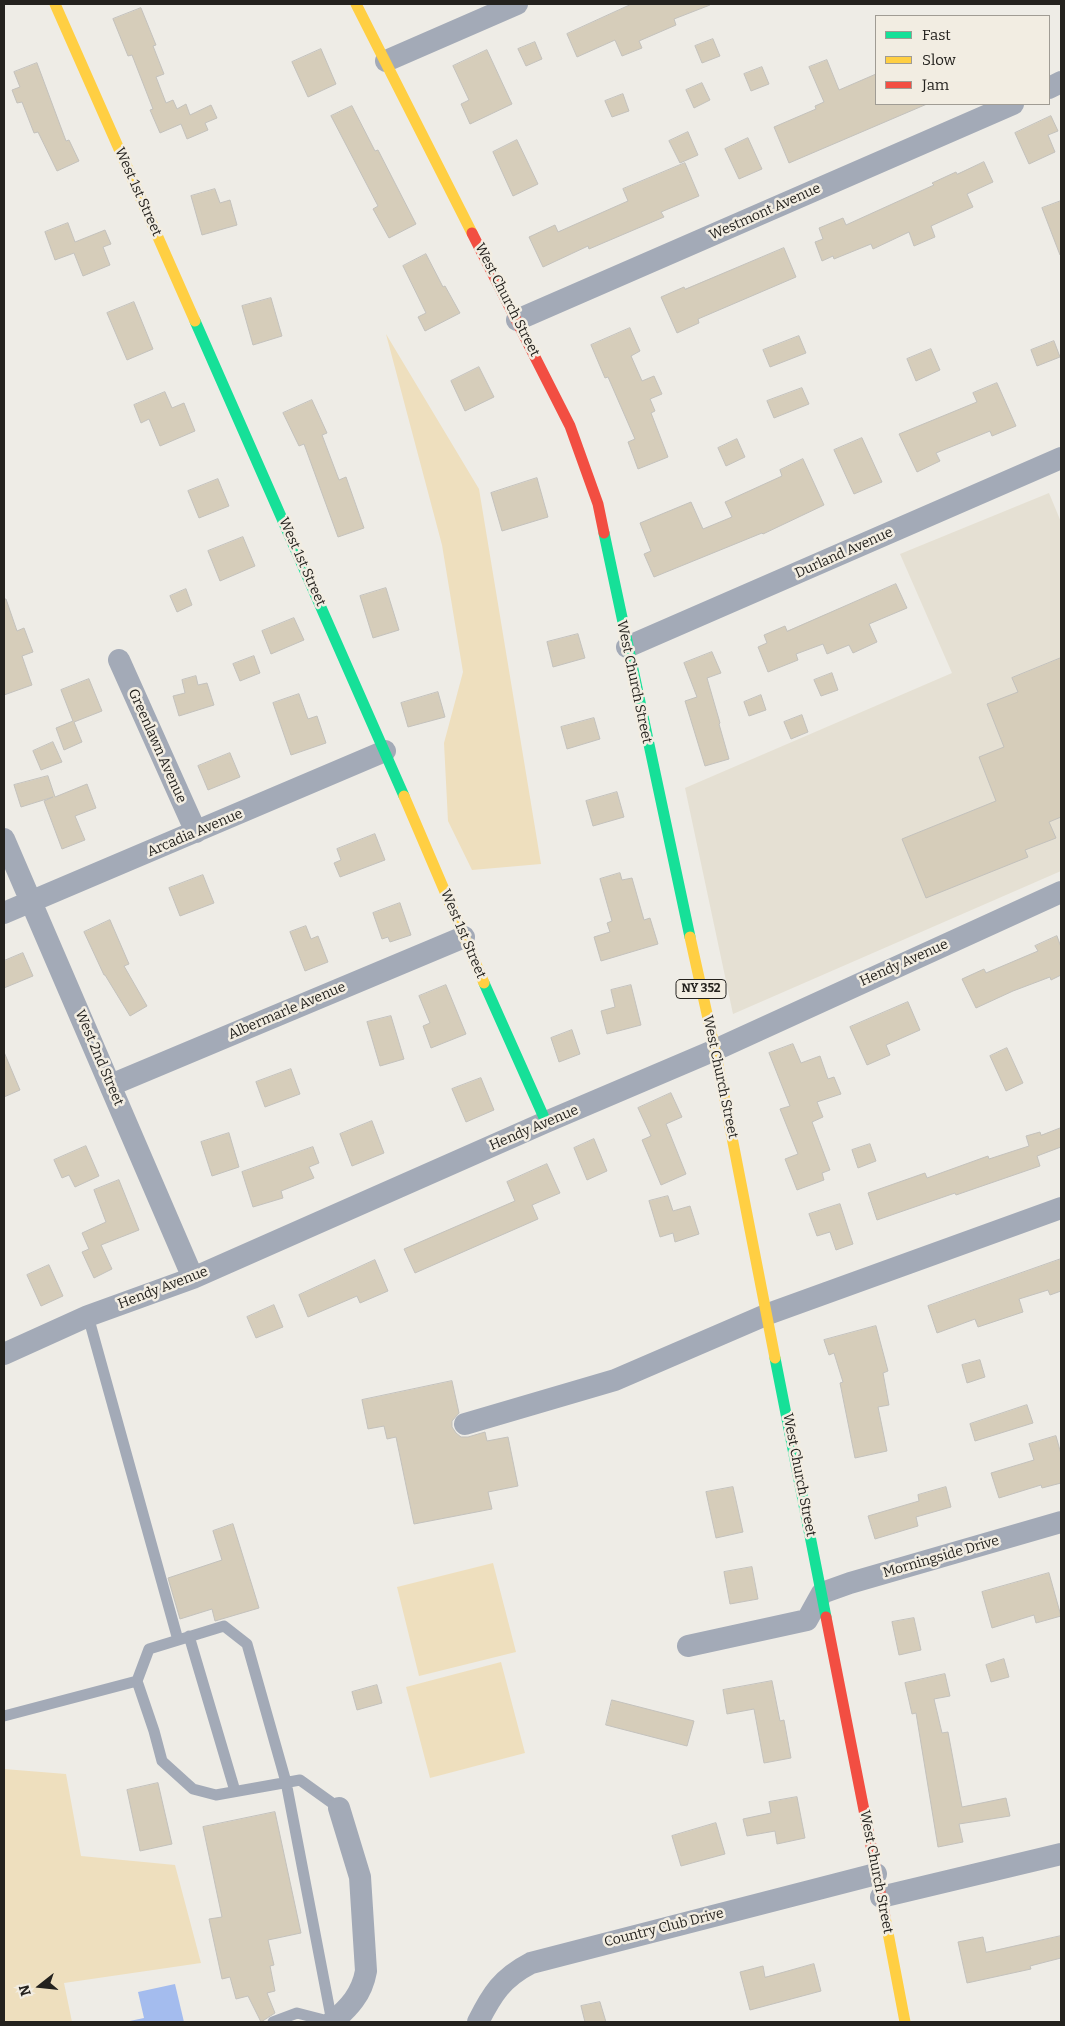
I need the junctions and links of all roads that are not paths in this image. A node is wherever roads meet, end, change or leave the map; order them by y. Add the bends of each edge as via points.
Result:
1 (55, 4) edge
2 (356, 4) edge
3 (517, 4) edge
4 (386, 62) junction
5 (1011, 105) edge
6 (517, 320) junction
7 (1061, 458) edge
8 (626, 648) junction
9 (119, 660) dead end
10 (385, 751) junction
11 (196, 832) junction
12 (4, 839) edge
13 (1061, 892) edge
14 (31, 901) junction
15 (4, 913) edge
16 (464, 937) junction
17 (715, 1050) junction
18 (111, 1085) junction
19 (546, 1122) junction
20 (1061, 1208) edge
21 (193, 1278) junction
22 (768, 1314) junction
23 (88, 1316) junction
24 (4, 1354) edge
25 (465, 1424) dead end
26 (1061, 1522) edge
27 (822, 1593) junction
28 (189, 1636) junction
29 (178, 1640) junction
30 (688, 1646) dead end
31 (136, 1681) junction
32 (4, 1716) edge
33 (286, 1782) junction
34 (235, 1791) junction
35 (339, 1808) joint
36 (1061, 1854) edge
37 (876, 1874) junction
38 (881, 1897) junction
39 (273, 2022) edge
40 (332, 2022) edge
41 (478, 2022) edge
42 (905, 2022) edge

1 - 10 main road, West 1st Street
2 - 4 main road, West Church Street / NY 352
3 - 4 street
4 - 6 main road, West Church Street / NY 352
5 - 6 street, Westmont Avenue
6 - 8 main road, West Church Street / NY 352 via 570,426 598,504
7 - 8 street, Durland Avenue
8 - 17 main road, West Church Street / NY 352
9 - 11 street, Greenlawn Avenue
10 - 11 street, Arcadia Avenue
10 - 16 main road, West 1st Street
11 - 14 street, Arcadia Avenue
12 - 14 street, West 2nd Street
13 - 17 street, Hendy Avenue
14 - 15 street, Arcadia Avenue
14 - 18 street, West 2nd Street
16 - 18 street, Albermarle Avenue
16 - 19 main road, West 1st Street
17 - 19 street, Hendy Avenue
17 - 22 main road, West Church Street / NY 352
18 - 21 street, West 2nd Street
19 - 21 street, Hendy Avenue
20 - 22 street
21 - 23 street, Hendy Avenue
22 - 25 street via 615,1380
22 - 27 main road, West Church Street / NY 352
23 - 24 street, Hendy Avenue
23 - 29 lane
26 - 27 street, Morningside Drive
27 - 30 street via 808,1620
27 - 37 main road, West Church Street / NY 352
28 - 29 lane
28 - 33 lane via 224,1626 247,1644
28 - 34 lane
29 - 31 lane via 149,1649
31 - 32 lane
31 - 34 lane via 162,1761 193,1789 216,1794
33 - 34 lane
33 - 35 lane via 300,1780
33 - 40 lane
35 - 40 street via 360,1877 366,1971 359,1993
36 - 38 street
37 - 38 main road, West Church Street / NY 352
37 - 41 street, Country Club Drive via 531,1962 514,1972 491,1997
38 - 42 main road, West Church Street / NY 352
39 - 40 lane via 297,2013

